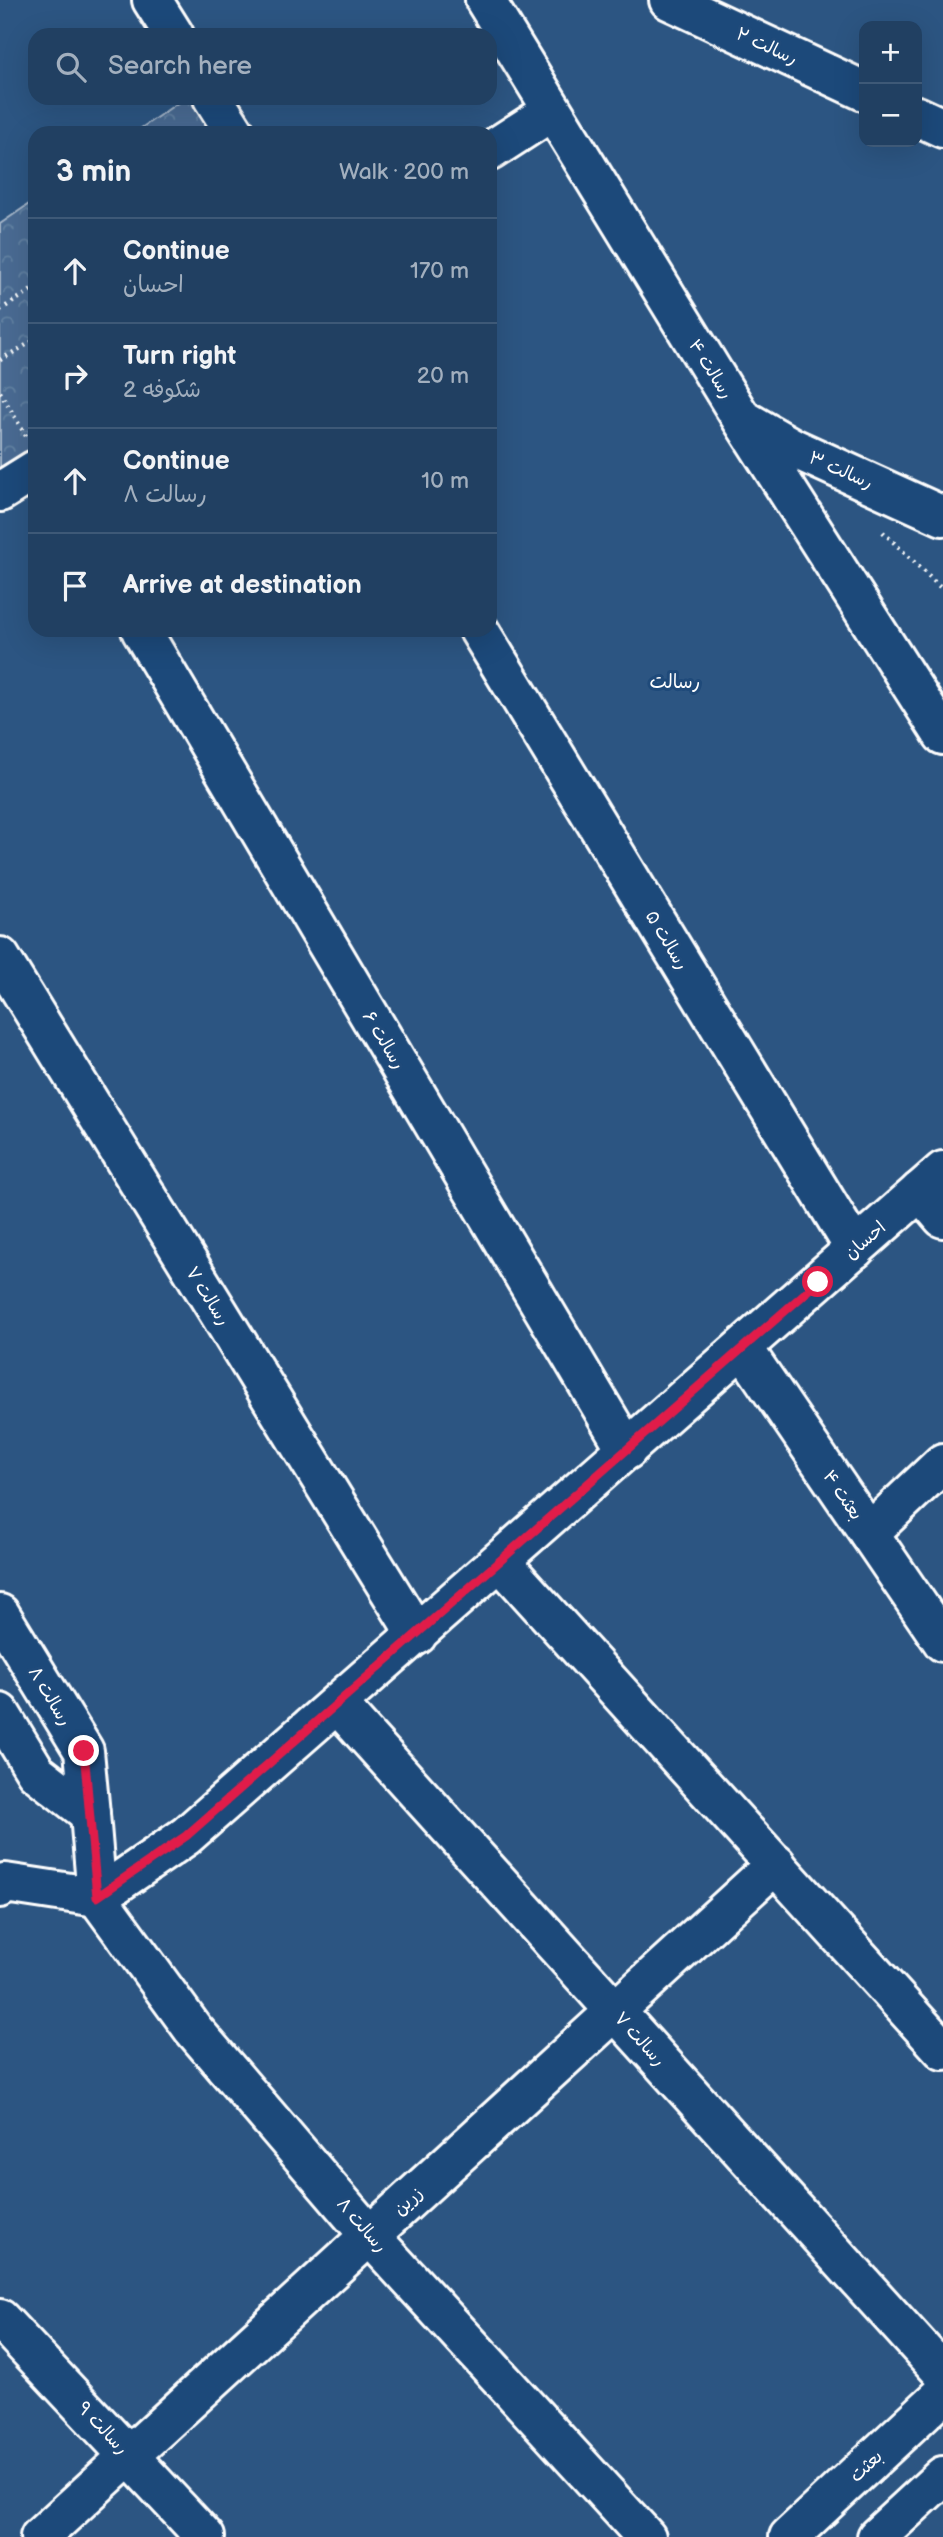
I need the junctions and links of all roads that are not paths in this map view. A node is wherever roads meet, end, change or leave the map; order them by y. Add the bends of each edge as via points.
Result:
1 (152, 0) edge
2 (485, 0) edge
3 (669, 0) edge
4 (170, 28) edge
5 (859, 89) edge
6 (217, 105) edge
7 (552, 111) junction
8 (922, 118) edge
9 (231, 126) edge
10 (943, 128) edge
11 (497, 146) edge
12 (741, 418) junction
13 (28, 460) edge
14 (0, 492) edge
15 (943, 516) edge
16 (145, 637) edge
17 (483, 637) edge
18 (943, 735) edge
19 (0, 957) edge
20 (936, 1193) edge
21 (855, 1249) junction
22 (743, 1348) junction
23 (627, 1450) junction
24 (943, 1463) edge
25 (869, 1533) junction
26 (501, 1562) junction
27 (0, 1614) edge
28 (417, 1636) junction
29 (943, 1642) edge
30 (338, 1704) junction
31 (0, 1713) edge
32 (90, 1814) junction
33 (775, 1864) junction
34 (0, 1888) edge
35 (97, 1897) junction
36 (615, 2011) junction
37 (943, 2050) edge
38 (370, 2236) junction
39 (0, 2319) edge
40 (943, 2373) edge
41 (943, 2394) edge
42 (129, 2456) junction
43 (943, 2476) edge
44 (40, 2537) edge
45 (205, 2537) edge
46 (646, 2537) edge
47 (789, 2537) edge
48 (877, 2537) edge

1 - 4 street
2 - 7 street, رسالت ۴
3 - 5 street, رسالت ۲
6 - 9 street
7 - 11 street
7 - 12 street, رسالت ۴
8 - 10 street
12 - 15 street, رسالت ۳ via 793,448
12 - 18 street, رسالت ۴
13 - 14 street
16 - 23 street, رسالت ۶
17 - 21 street, رسالت ۵
19 - 28 street, رسالت ۷
20 - 21 street, احسان
21 - 22 street, احسان
22 - 23 street, احسان
22 - 25 street, بعثت ۴
23 - 26 street, احسان
24 - 25 street
25 - 29 street, بعثت ۴
26 - 28 street, احسان
26 - 33 street
27 - 32 street, رسالت ۸ via 84,1751
28 - 30 street, احسان
30 - 35 street, احسان via 186,1836
30 - 36 street, رسالت ۷
31 - 32 street via 36,1772
32 - 35 street, رسالت ۸
33 - 36 street, زرین
33 - 37 street
34 - 35 street via 5,1883
35 - 38 street, رسالت ۸ via 193,2029
36 - 38 street, زرین
36 - 40 street, رسالت ۷
38 - 42 street, زرین
38 - 46 street, رسالت ۸
39 - 42 street, رسالت ۹
41 - 47 street, بعثت
42 - 44 street, زرین
42 - 45 street, رسالت ۹
43 - 48 street

